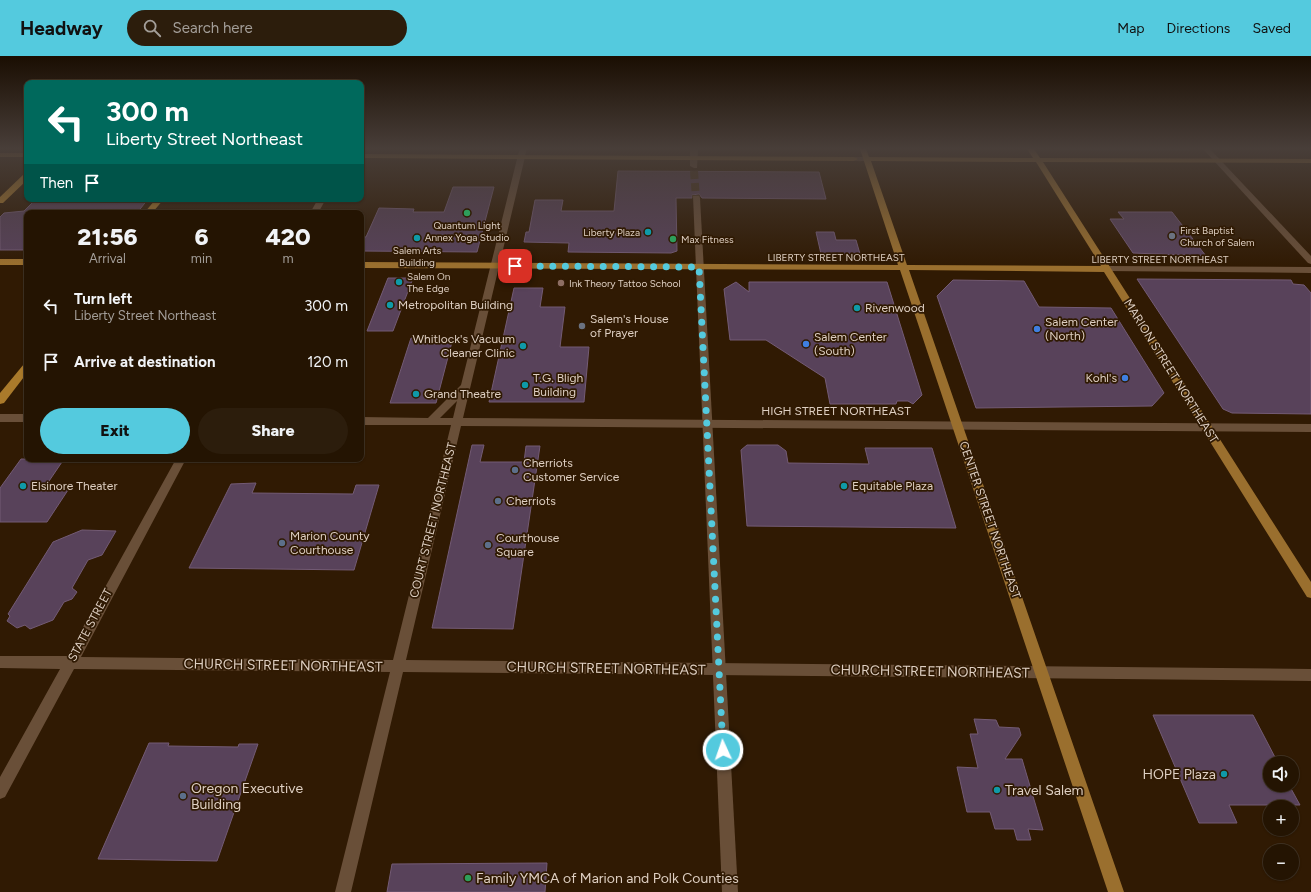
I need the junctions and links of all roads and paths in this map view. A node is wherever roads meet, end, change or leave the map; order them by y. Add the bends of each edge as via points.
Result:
1 (14, 188) edge
2 (514, 188) edge
3 (876, 188) edge
4 (1056, 188) edge
5 (1243, 188) edge
6 (696, 198) tunnel mouth
7 (0, 201) edge
8 (157, 202) edge
9 (151, 210) edge
10 (1311, 261) edge
11 (0, 262) edge
12 (24, 262) edge
13 (364, 265) edge
14 (495, 265) junction
15 (699, 267) junction
16 (904, 268) junction
17 (1107, 269) junction
18 (1311, 270) edge
19 (24, 370) edge
20 (466, 386) junction
21 (0, 400) edge
22 (0, 418) edge
23 (24, 418) edge
24 (364, 421) edge
25 (431, 421) junction
26 (457, 421) junction
27 (707, 423) junction
28 (957, 425) junction
29 (1206, 427) junction
30 (1311, 428) edge
31 (179, 462) edge
32 (1311, 593) edge
33 (0, 662) edge
34 (70, 663) junction
35 (398, 666) junction
36 (719, 669) junction
37 (1041, 672) junction
38 (1311, 675) edge
39 (0, 792) edge
40 (343, 892) edge
41 (730, 892) edge
42 (1116, 892) edge

1 - 7 highway
2 - 14 main road, COURT STREET NORTHEAST
3 - 16 main road, CENTER STREET NORTHEAST
4 - 17 main road, MARION STREET NORTHEAST
5 - 10 main road
6 - 15 main road
8 - 9 highway
11 - 12 main road
13 - 14 main road, LIBERTY STREET NORTHEAST
14 - 15 main road, LIBERTY STREET NORTHEAST
14 - 20 main road, COURT STREET NORTHEAST
15 - 16 main road, LIBERTY STREET NORTHEAST
15 - 27 main road
16 - 17 main road, LIBERTY STREET NORTHEAST
16 - 28 main road, CENTER STREET NORTHEAST
17 - 18 main road, LIBERTY STREET NORTHEAST
17 - 29 main road, MARION STREET NORTHEAST
19 - 21 highway
20 - 25 main road
20 - 26 main road, COURT STREET NORTHEAST
22 - 23 main road
24 - 25 main road, HIGH STREET NORTHEAST
25 - 26 main road, HIGH STREET NORTHEAST
26 - 27 main road, HIGH STREET NORTHEAST
26 - 35 main road, COURT STREET NORTHEAST
27 - 28 main road, HIGH STREET NORTHEAST
27 - 36 main road
28 - 29 main road, HIGH STREET NORTHEAST
28 - 37 main road, CENTER STREET NORTHEAST
29 - 30 main road, HIGH STREET NORTHEAST
29 - 32 main road, MARION STREET NORTHEAST
31 - 34 main road, STATE STREET
33 - 34 main road, CHURCH STREET NORTHEAST
34 - 35 main road, CHURCH STREET NORTHEAST
34 - 39 main road, STATE STREET
35 - 36 main road, CHURCH STREET NORTHEAST
35 - 40 main road, COURT STREET NORTHEAST
36 - 37 main road, CHURCH STREET NORTHEAST
36 - 41 main road
37 - 38 main road, CHURCH STREET NORTHEAST
37 - 42 main road, CENTER STREET NORTHEAST

